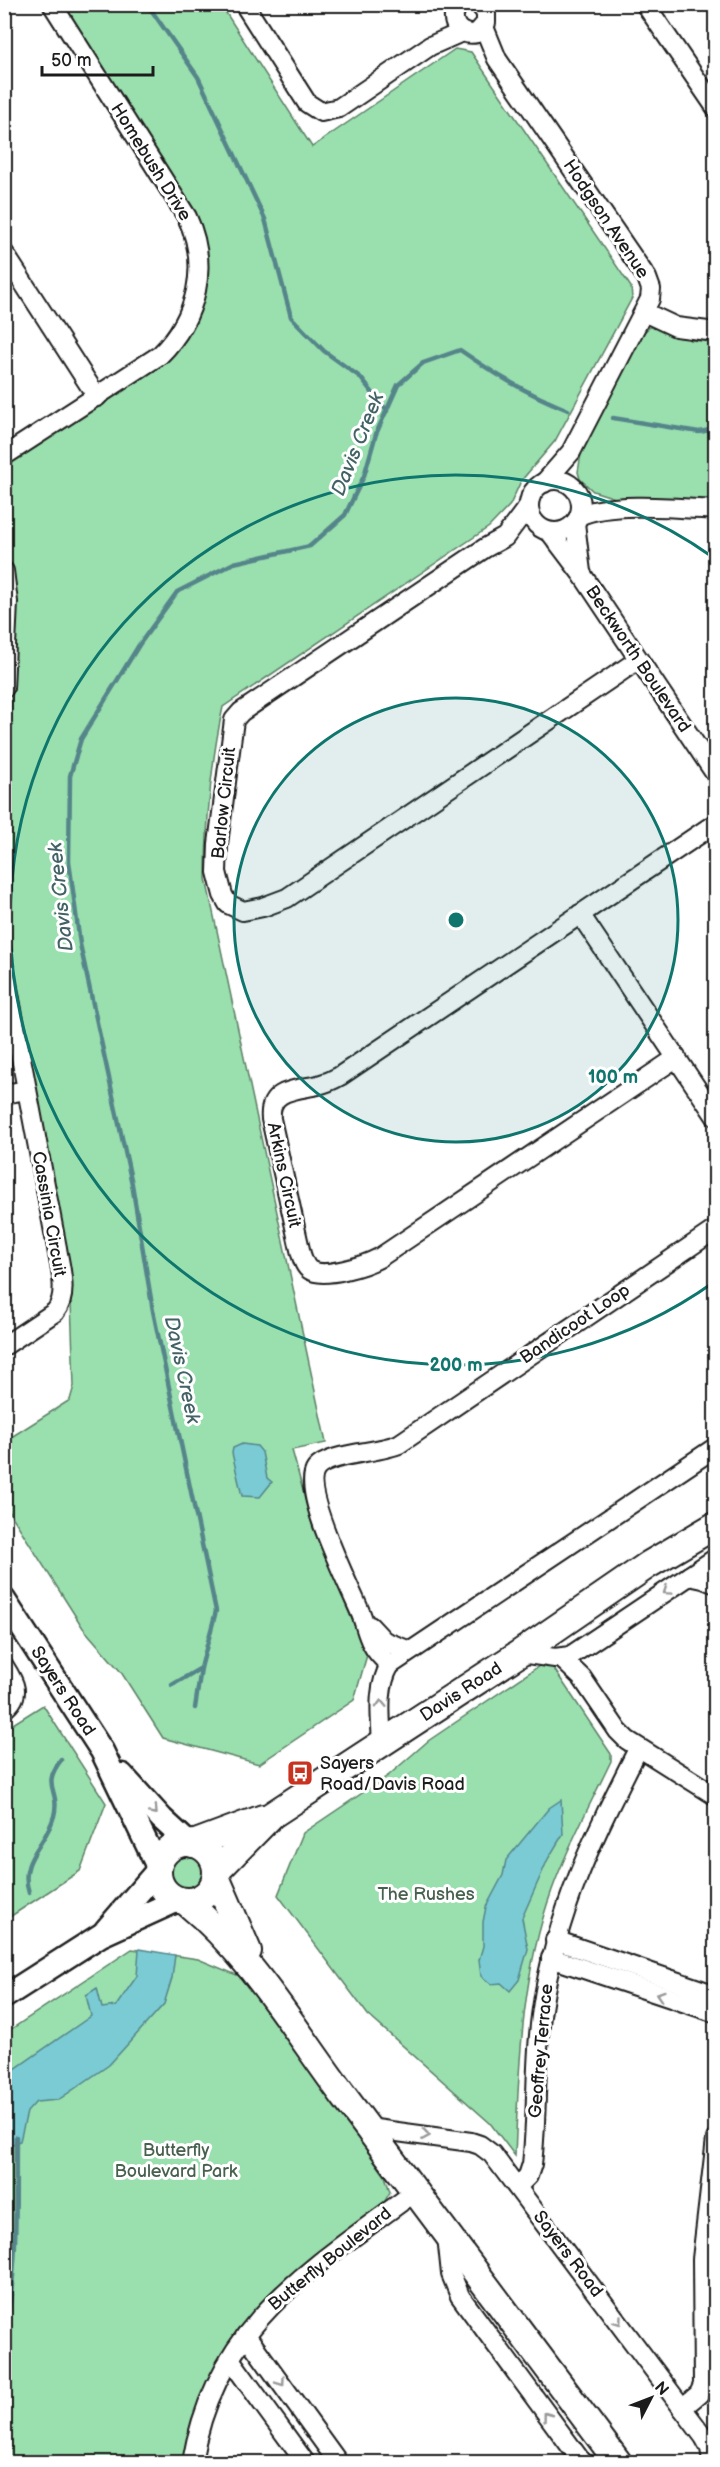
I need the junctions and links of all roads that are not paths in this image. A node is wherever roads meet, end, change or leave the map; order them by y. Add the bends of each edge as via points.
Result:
1 (52, 4) edge
2 (244, 4) edge
3 (645, 4) edge
4 (487, 13) edge
5 (458, 18) edge
6 (497, 59) junction
7 (716, 108) edge
8 (4, 253) edge
9 (644, 312) junction
10 (716, 332) edge
11 (97, 397) junction
12 (571, 452) junction
13 (4, 456) edge
14 (544, 483) junction
15 (574, 489) junction
16 (529, 505) junction
17 (613, 507) junction
18 (716, 510) edge
19 (577, 520) junction
20 (546, 531) junction
21 (505, 537) junction
22 (4, 571) edge
23 (581, 573) junction
24 (638, 660) junction
25 (4, 688) edge
26 (716, 775) edge
27 (716, 823) edge
28 (580, 915) junction
29 (4, 968) edge
30 (676, 1058) junction
31 (27, 1090) junction
32 (4, 1094) edge
33 (716, 1117) edge
34 (716, 1229) edge
35 (4, 1346) edge
36 (716, 1447) edge
37 (716, 1510) edge
38 (716, 1525) edge
39 (715, 1563) edge
40 (648, 1565) junction
41 (689, 1576) junction
42 (716, 1584) edge
43 (4, 1600) edge
44 (361, 1615) junction
45 (582, 1649) junction
46 (410, 1651) junction
47 (520, 1653) junction
48 (561, 1658) junction
49 (390, 1665) junction
50 (4, 1666) edge
51 (582, 1678) junction
52 (4, 1709) edge
53 (382, 1744) junction
54 (638, 1749) junction
55 (102, 1751) junction
56 (716, 1796) edge
57 (272, 1815) junction
58 (190, 1843) junction
59 (158, 1868) junction
60 (216, 1875) junction
61 (182, 1901) junction
62 (101, 1935) junction
63 (555, 1940) junction
64 (550, 1958) junction
65 (259, 1976) junction
66 (716, 1995) edge
67 (4, 1997) edge
68 (716, 2013) edge
69 (368, 2128) junction
70 (716, 2139) edge
71 (517, 2187) junction
72 (416, 2191) junction
73 (447, 2232) junction
74 (246, 2335) junction
75 (230, 2359) junction
76 (682, 2408) junction
77 (192, 2463) edge
78 (304, 2463) edge
79 (338, 2463) edge
80 (582, 2463) edge
81 (618, 2463) edge
82 (712, 2463) edge

1 - 11 street, Homebush Drive via 180,206 199,256 194,301 176,338 151,362
2 - 5 street via 306,103 321,112 339,108 430,46
3 - 7 street
4 - 5 street via 477,33
4 - 6 street, Hodgson Avenue
5 - 6 street, Hodgson Avenue
6 - 9 street, Hodgson Avenue via 646,278 651,294
8 - 11 street
9 - 10 street via 676,327
9 - 12 street, Hodgson Avenue
11 - 13 street, Homebush Drive
12 - 14 street, Hodgson Avenue
12 - 15 street, Hodgson Avenue
14 - 15 street via 559,481
14 - 16 street via 533,492
15 - 17 street
15 - 19 street via 581,502
16 - 20 street via 533,520
16 - 21 street, Barlow Circuit
17 - 18 street
17 - 19 street via 590,511
19 - 20 street via 565,530
19 - 23 street, Beckworth Boulevard
20 - 21 street, Barlow Circuit
20 - 23 street, Beckworth Boulevard
21 - 24 street, Barlow Circuit via 234,720 217,863 228,903 237,910 249,910 286,898
22 - 25 street via 8,589
23 - 24 street, Beckworth Boulevard
24 - 26 street, Beckworth Boulevard
27 - 28 street, Arkins Circuit
28 - 30 street
28 - 30 street, Arkins Circuit via 340,1076 283,1092 274,1100 271,1119 306,1266 314,1272 328,1273 379,1258
29 - 31 street, Cassinia Circuit
30 - 33 street
31 - 32 street
31 - 35 street, Cassinia Circuit via 63,1294 55,1312
34 - 44 street, Bandicoot Loop via 399,1444 319,1465 313,1475 313,1489 323,1524
36 - 46 street
37 - 40 main road, Davis Road
38 - 40 main road, Davis Road
39 - 41 street
40 - 47 main road, Davis Road
41 - 42 street
41 -> 45 street
43 - 55 street, Sayers Road
44 - 46 street, Bandicoot Loop via 384,1641
44 - 49 street, Bandicoot Loop via 373,1647
45 - 48 street
45 - 51 street
46 - 49 street
47 - 48 street
47 - 53 main road, Davis Road
48 - 51 street
53 -> 49 street via 381,1692
50 - 52 street via 16,1689 14,1700
51 - 54 street via 618,1731
53 - 57 main road, Davis Road
54 - 56 street
54 - 63 street, Geoffrey Terrace via 583,1861
55 -> 58 street, Sayers Road via 155,1812
55 - 59 street, Sayers Road
57 - 58 main road, Davis Road
57 - 60 main road, Davis Road
58 - 59 main road via 172,1847
58 - 60 main road via 210,1854
59 - 61 main road via 163,1888
59 - 62 street
60 - 61 main road via 209,1892 195,1901
60 - 65 main road
61 - 62 street
61 - 65 main road via 223,1934
62 - 67 street
63 - 64 street, Geoffrey Terrace
63 - 66 street
68 -> 64 street
64 - 71 street, Geoffrey Terrace via 539,2028 532,2164 528,2176
65 - 69 main road
69 -> 71 street, Sayers Road via 480,2145 492,2154
69 - 72 main road
70 - 76 street via 702,2259 703,2385 699,2394
71 -> 76 street, Sayers Road
72 - 73 main road
72 - 74 street, Butterfly Boulevard via 292,2284
80 -> 73 street via 460,2296 451,2274
73 - 81 main road
74 - 75 street, Butterfly Boulevard
74 -> 79 street
75 - 77 street, Butterfly Boulevard via 207,2404
75 - 78 street
76 - 82 street, Sayers Road via 710,2448

